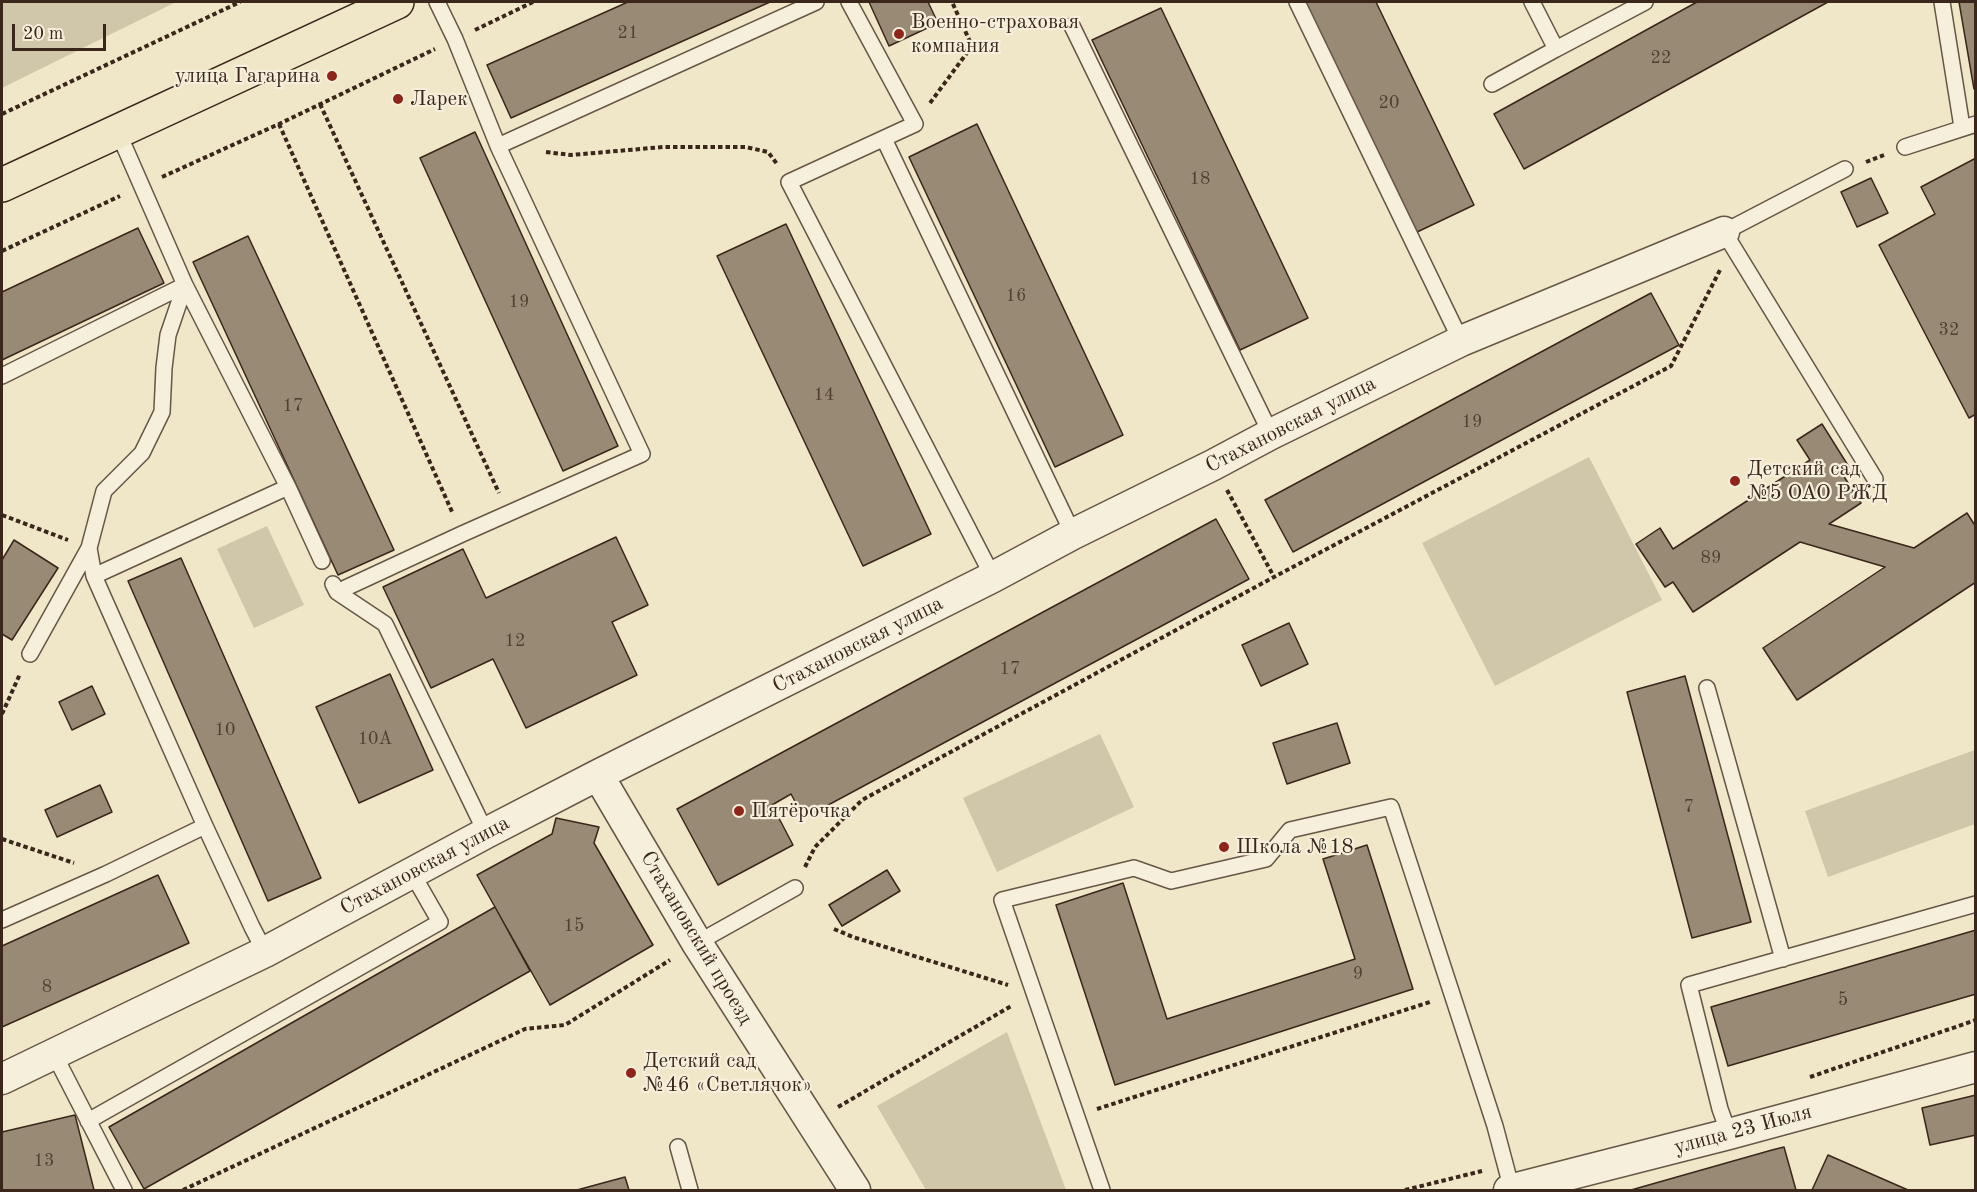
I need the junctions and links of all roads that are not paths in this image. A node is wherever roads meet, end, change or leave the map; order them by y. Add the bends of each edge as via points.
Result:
1 (397, 2) edge
2 (437, 2) edge
3 (816, 2) edge
4 (849, 2) edge
5 (1297, 2) edge
6 (1532, 2) edge
7 (1645, 2) edge
8 (1942, 2) edge
9 (1072, 26) dead end
10 (1556, 49) junction
11 (1492, 84) dead end
12 (1969, 125) edge
13 (117, 132) junction
14 (885, 139) junction
15 (498, 146) junction
16 (1905, 147) road end
17 (1845, 169) road end
18 (2, 185) edge
19 (1728, 239) junction
20 (185, 285) junction
21 (1461, 341) junction
22 (2, 376) edge
23 (1271, 434) junction
24 (1875, 479) dead end
25 (288, 487) junction
26 (1073, 534) junction
27 (89, 548) junction
28 (322, 561) dead end
29 (94, 576) junction
30 (993, 577) junction
31 (30, 654) road end
32 (1707, 688) dead end
33 (598, 775) junction
34 (205, 826) junction
35 (486, 833) junction
36 (412, 873) junction
37 (795, 888) road end
38 (1976, 904) edge
39 (2, 920) edge
40 (697, 943) junction
41 (265, 952) junction
42 (1783, 959) junction
43 (54, 1054) junction
44 (1976, 1067) edge
45 (2, 1079) edge
46 (88, 1121) junction
47 (1729, 1134) junction
48 (678, 1147) dead end
49 (1511, 1190) edge
50 (124, 1191) edge
51 (690, 1191) edge
52 (855, 1191) edge
53 (1102, 1191) edge

1 - 13 main road
2 - 15 lane
3 - 15 lane
4 - 14 lane via 915,124
5 - 21 lane
6 - 10 lane
7 - 10 lane
8 - 12 lane
9 - 23 lane
10 - 11 lane
12 - 16 lane
13 - 18 main road
13 - 20 lane
14 - 26 lane
14 - 30 lane via 789,182
15 - 35 lane via 642,454 335,588 386,624
17 - 19 lane
19 - 21 street, Стахановская улица
19 - 24 lane
20 - 22 lane
20 - 25 lane
20 - 27 lane via 168,334 162,412 142,453 104,491
21 - 23 street, Стахановская улица
23 - 26 street, Стахановская улица
25 - 28 lane
25 - 29 lane
26 - 30 street, Стахановская улица
27 - 29 lane
27 - 31 lane
29 - 34 lane
30 - 33 street, Стахановская улица
32 - 42 lane
33 - 35 street, Стахановская улица
33 - 40 street, Стахановский проезд
34 - 39 lane
34 - 41 lane
35 - 36 street, Стахановская улица
36 - 41 street, Стахановская улица
36 - 46 lane via 440,922
37 - 40 lane
38 - 42 lane
40 - 52 street, Стахановский проезд
41 - 43 street, Стахановская улица
42 - 47 lane via 1689,985
43 - 45 street, Стахановская улица
43 - 46 lane
44 - 47 street, улица 23 Июля
46 - 50 lane
47 - 49 street, улица 23 Июля
48 - 51 lane
49 - 53 lane via 1496,1126 1391,807 1290,830 1266,858 1224,869 1171,881 1134,868 1002,900

